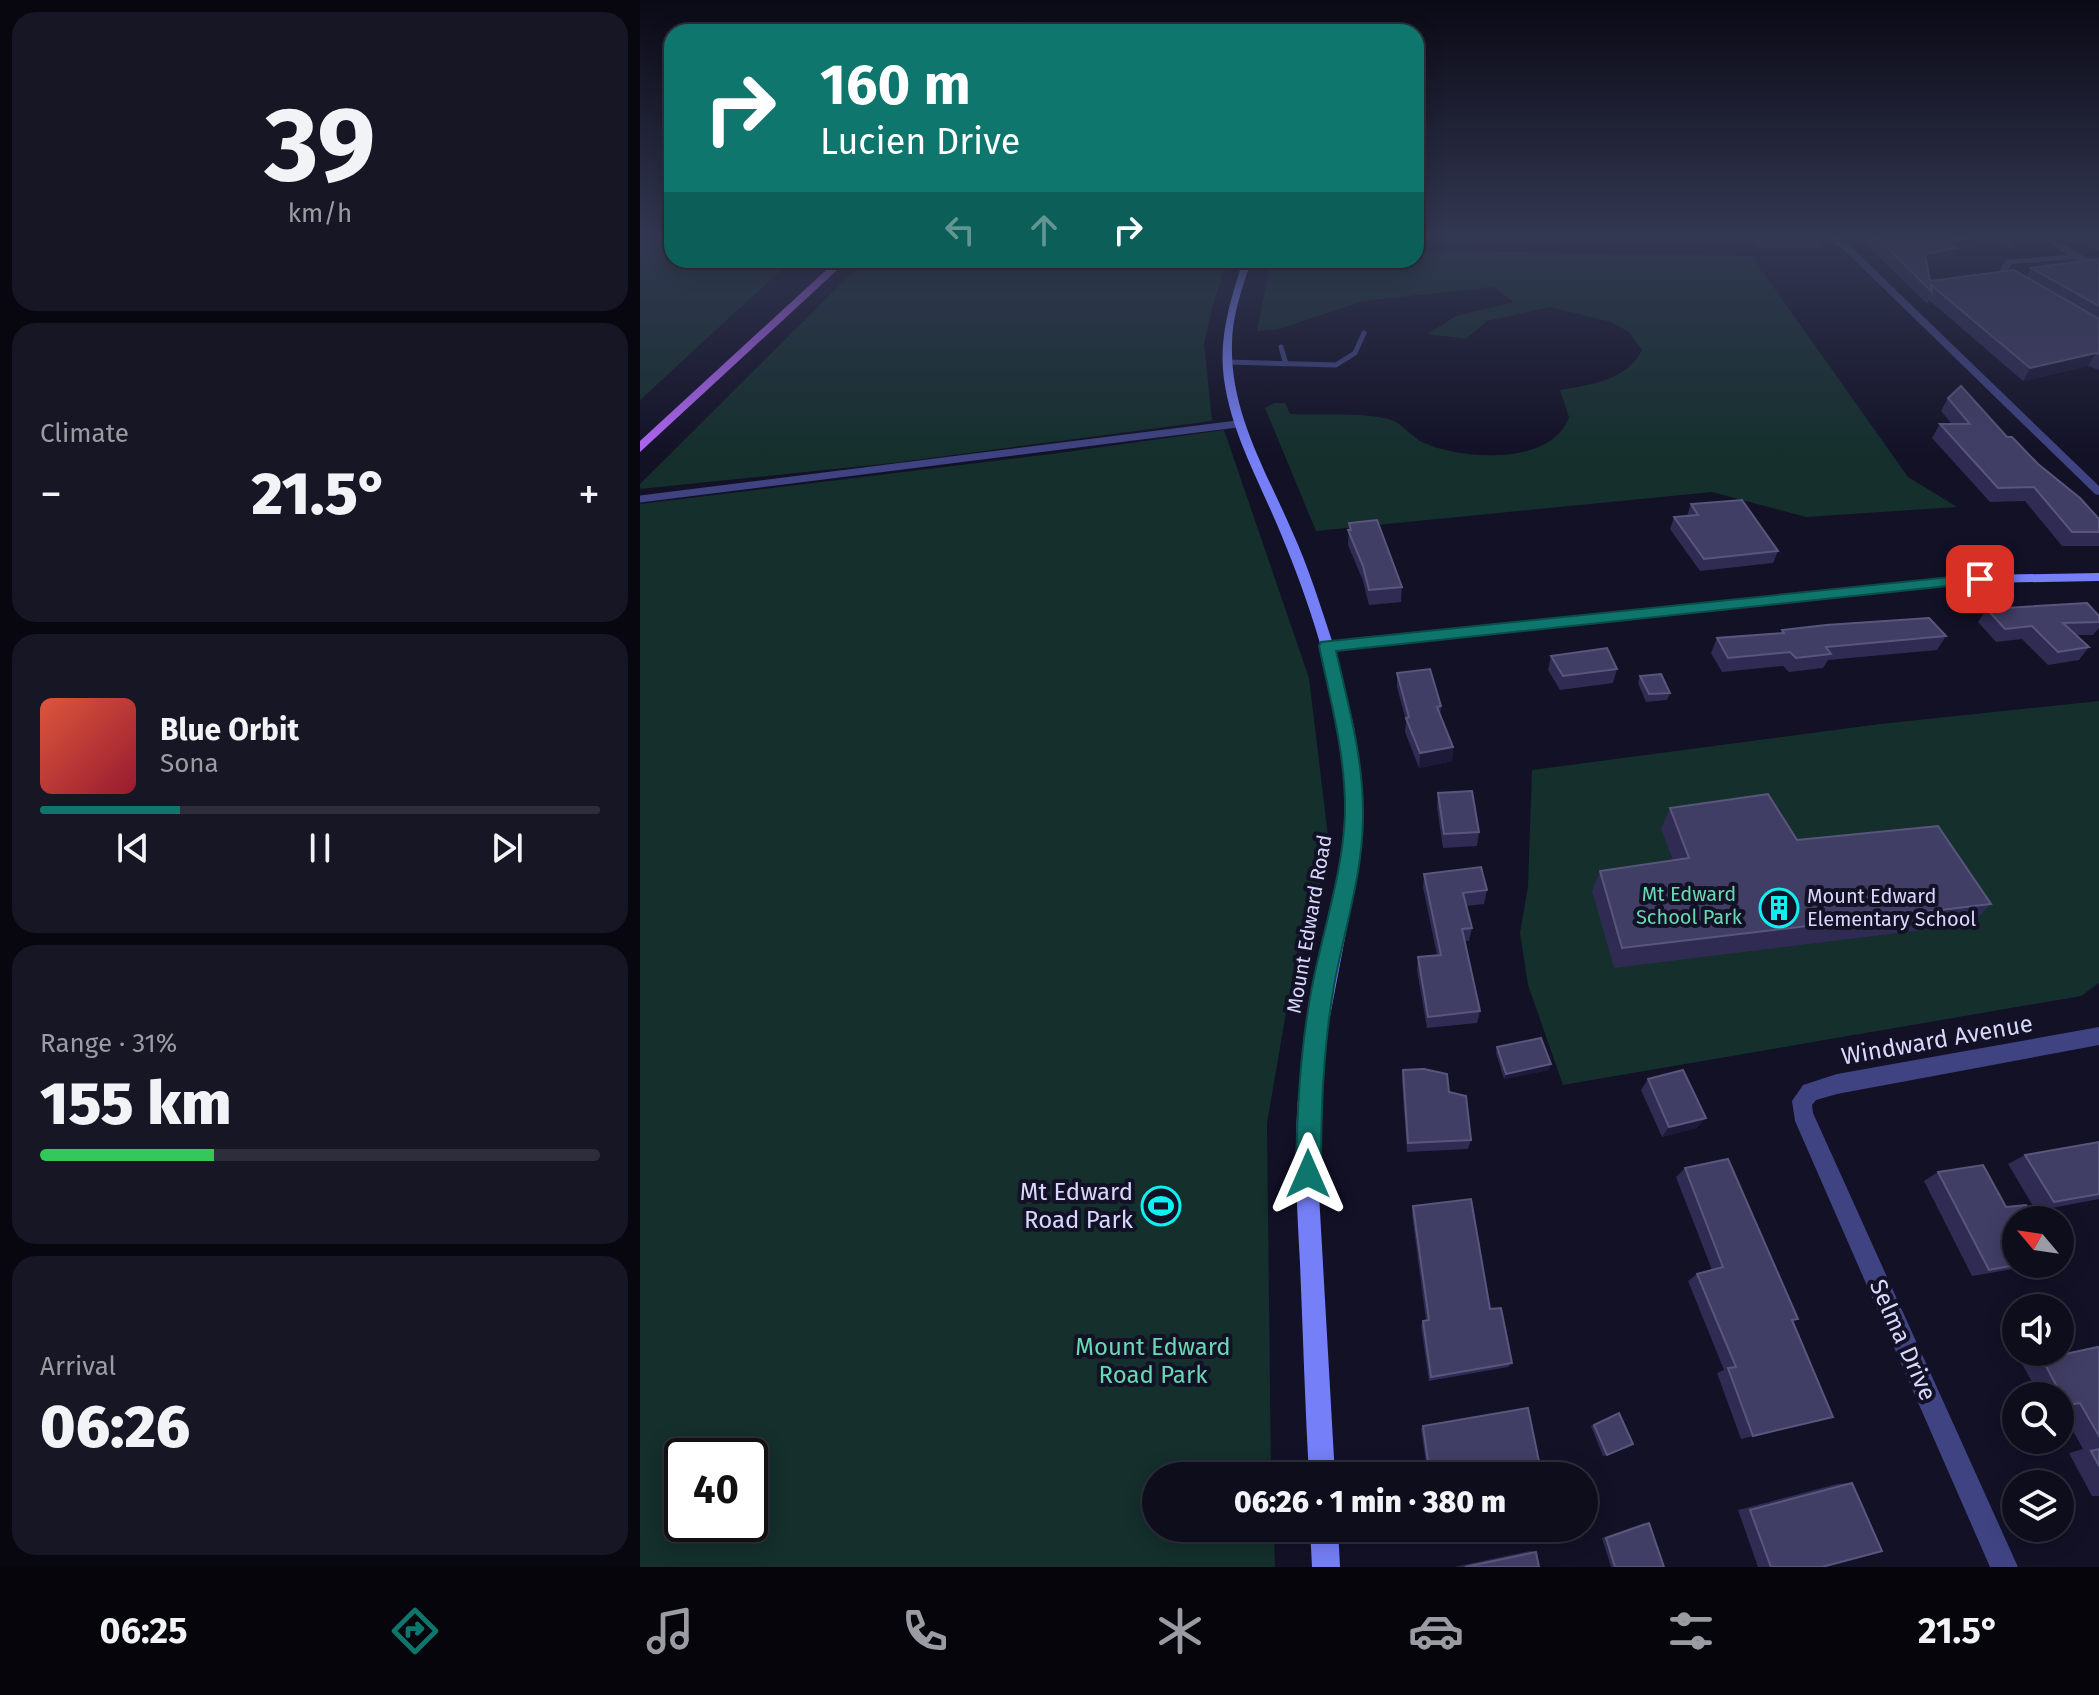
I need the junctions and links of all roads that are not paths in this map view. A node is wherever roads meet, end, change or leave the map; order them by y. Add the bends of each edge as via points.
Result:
1 (789, 310) edge
2 (1233, 310) edge
3 (1911, 310) edge
4 (1364, 333) dead end
5 (1281, 347) dead end
6 (1227, 362) junction
7 (1286, 364) junction
8 (1237, 424) junction
9 (640, 448) edge
10 (2099, 492) edge
11 (640, 499) edge
12 (2099, 577) edge
13 (1327, 646) junction
14 (2099, 1036) edge
15 (1802, 1114) joint
16 (1321, 1462) edge
17 (1325, 1542) edge
18 (1326, 1567) edge
19 (2004, 1567) edge

1 - 9 main road
2 - 6 street, Mount Edward Road
3 - 10 street
4 - 7 lane via 1361,346 1336,365
5 - 7 lane
6 - 7 lane
6 - 8 street, Mount Edward Road
8 - 11 lane
8 - 13 street, Mount Edward Road via 1288,535
12 - 13 street via 1980,579
13 - 16 street, Mount Edward Road via 1352,758 1354,815 1309,1090 1308,1198
14 - 15 street, Windward Avenue via 1830,1086 1805,1096
15 - 19 street, Selma Drive
17 - 18 street

